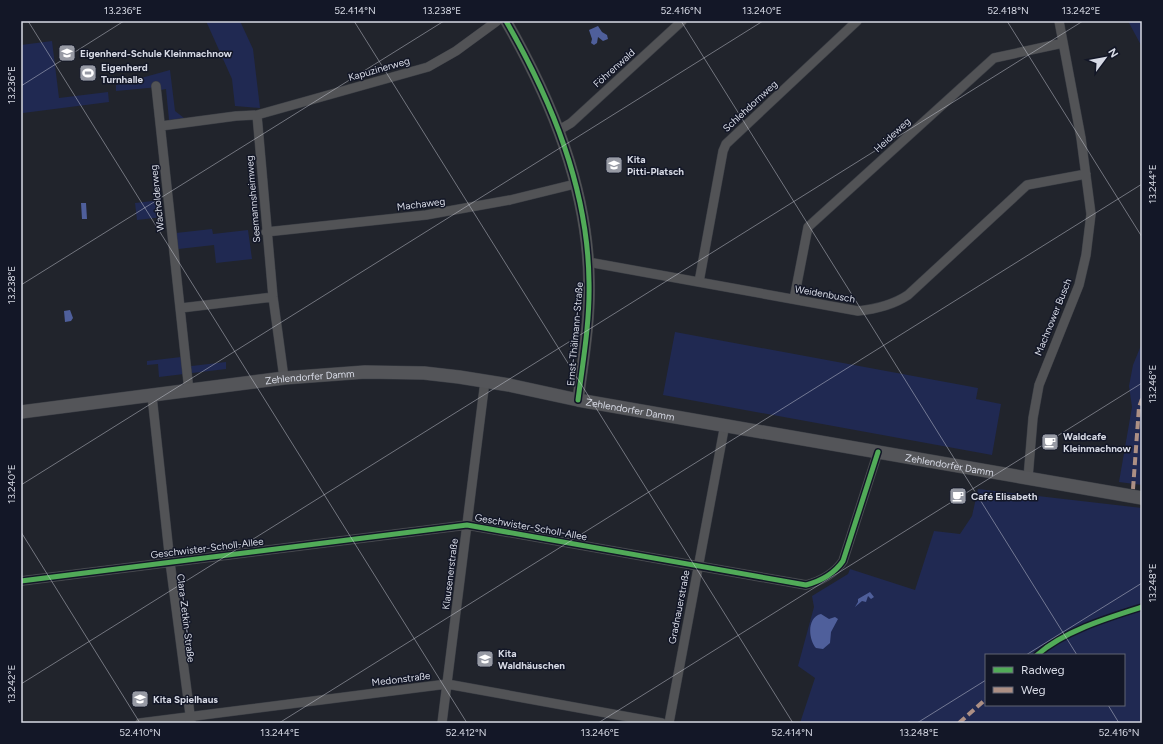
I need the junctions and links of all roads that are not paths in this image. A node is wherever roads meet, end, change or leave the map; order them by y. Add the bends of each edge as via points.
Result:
1 (497, 21) edge
2 (506, 21) edge
3 (682, 21) edge
4 (857, 21) edge
5 (1059, 21) edge
6 (1063, 43) junction
7 (156, 86) dead end
8 (257, 115) junction
9 (161, 126) junction
10 (559, 130) junction
11 (1086, 174) junction
12 (575, 184) junction
13 (266, 232) junction
14 (588, 262) junction
15 (699, 282) junction
16 (273, 297) junction
17 (794, 299) junction
18 (181, 308) junction
19 (284, 378) junction
20 (485, 381) junction
21 (189, 391) junction
22 (152, 396) junction
23 (578, 400) junction
24 (21, 412) edge
25 (724, 424) junction
26 (878, 452) junction
27 (1028, 478) junction
28 (1142, 498) edge
29 (467, 525) junction
30 (170, 562) junction
31 (698, 565) junction
32 (21, 581) edge
33 (447, 684) junction
34 (190, 720) edge
35 (140, 723) edge
36 (442, 723) edge
37 (662, 723) edge
38 (669, 723) edge

1 - 8 street, Kapuzinerweg via 456,51 428,67
2 - 10 street, Ernst-Thälmann-Straße via 534,73
3 - 10 street, Föhrenwald via 571,123
4 - 15 street, Schlehdornweg via 726,144
5 - 6 street, Machnower Busch
6 - 11 street, Machnower Busch
6 - 17 street, Heideweg via 994,58 808,227
7 - 9 street, Wacholderweg
8 - 9 street
8 - 13 street, Seemannsheimweg
9 - 18 street, Wacholderweg
10 - 12 street, Ernst-Thälmann-Straße
11 - 17 street, Weidenbusch via 1028,185 908,295 888,306 858,311
11 - 27 street, Machnower Busch via 1091,214 1086,255 1079,284 1039,385 1033,418
12 - 13 street, Machaweg via 426,216
12 - 14 street, Ernst-Thälmann-Straße
13 - 16 street, Seemannsheimweg
14 - 15 street, Weidenbusch
14 - 23 street, Ernst-Thälmann-Straße via 589,303
15 - 17 street, Weidenbusch
16 - 18 street
16 - 19 street, Seemannsheimweg
18 - 21 street, Wacholderweg
19 - 20 main road, Zehlendorfer Damm via 365,372 424,373
19 - 21 main road, Zehlendorfer Damm
20 - 23 main road, Zehlendorfer Damm
20 - 29 street, Klausenerstraße
21 - 22 main road, Zehlendorfer Damm
22 - 24 main road, Zehlendorfer Damm
22 - 30 street, Clara-Zetkin-Straße
23 - 25 main road, Zehlendorfer Damm
25 - 26 main road, Zehlendorfer Damm
25 - 31 street, Gradnauerstraße
26 - 27 main road, Zehlendorfer Damm
26 - 31 street, Geschwister-Scholl-Allee via 843,561 836,571 806,585
27 - 28 main road, Zehlendorfer Damm
29 - 30 street, Geschwister-Scholl-Allee
29 - 31 street, Geschwister-Scholl-Allee
29 - 33 street, Klausenerstraße
30 - 32 street, Geschwister-Scholl-Allee
30 - 34 street, Clara-Zetkin-Straße
31 - 38 street, Gradnauerstraße
33 - 34 street, Medonstraße
33 - 36 street, Klausenerstraße
33 - 37 street, Medonstraße
34 - 35 street, Medonstraße

